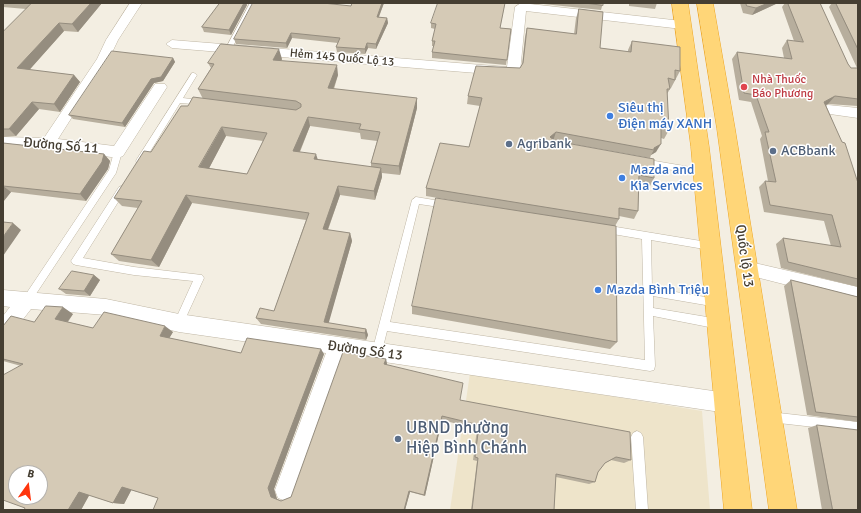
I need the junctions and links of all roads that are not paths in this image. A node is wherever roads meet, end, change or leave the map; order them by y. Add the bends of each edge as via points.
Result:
1 (136, 3) edge
2 (253, 3) edge
3 (680, 3) edge
4 (705, 3) edge
5 (521, 5) edge
6 (682, 25) junction
7 (172, 44) dead end
8 (229, 48) junction
9 (194, 75) dead end
10 (160, 87) dead end
11 (178, 100) junction
12 (208, 104) edge
13 (828, 110) edge
14 (858, 113) edge
15 (3, 142) edge
16 (48, 143) junction
17 (118, 152) junction
18 (635, 160) edge
19 (136, 167) edge
20 (703, 178) junction
21 (127, 181) edge
22 (735, 188) junction
23 (455, 206) edge
24 (593, 227) edge
25 (646, 236) junction
26 (710, 246) junction
27 (746, 268) junction
28 (647, 291) junction
29 (858, 295) edge
30 (3, 298) edge
31 (27, 300) junction
32 (648, 311) junction
33 (718, 313) junction
34 (179, 323) junction
35 (384, 326) junction
36 (3, 330) edge
37 (338, 347) junction
38 (377, 352) junction
39 (727, 403) junction
40 (768, 417) junction
41 (858, 427) edge
42 (637, 437) dead end
43 (286, 490) dead end
44 (642, 510) edge
45 (738, 510) edge
46 (782, 510) edge

1 - 16 street
2 - 8 lane
3 - 6 highway
4 - 22 highway, Quốc lộ 13
5 - 6 street
5 - 8 street, Hẻm 145 Quốc Lộ 13 via 513,72
6 - 20 highway
7 - 8 street, Hẻm 145 Quốc Lộ 13
9 - 11 lane
10 - 17 street
11 - 12 lane
11 - 19 lane
13 - 14 street
15 - 16 street, Đường Số 11
16 - 17 street, Đường Số 11
17 - 31 lane via 113,171
18 - 20 lane
20 - 22 highway
20 - 26 highway
21 - 34 lane via 76,261 199,278
22 - 27 highway, Quốc lộ 13
23 - 35 lane via 416,200
24 - 25 lane
25 - 26 lane
25 - 28 lane
26 - 33 highway
27 - 29 street
27 - 40 highway, Quốc lộ 13
28 - 32 lane
28 - 33 lane
30 - 31 street, Đường Số 13
31 - 34 street, Đường Số 13 via 106,307
31 - 36 street
32 - 33 lane
32 - 35 lane via 650,366
33 - 39 highway
34 - 37 street, Đường Số 13
35 - 38 lane
37 - 38 street, Đường Số 13
37 - 43 street
38 - 39 street, Đường Số 13
39 - 45 highway
40 - 41 lane
40 - 46 highway, Quốc lộ 13
42 - 44 lane

